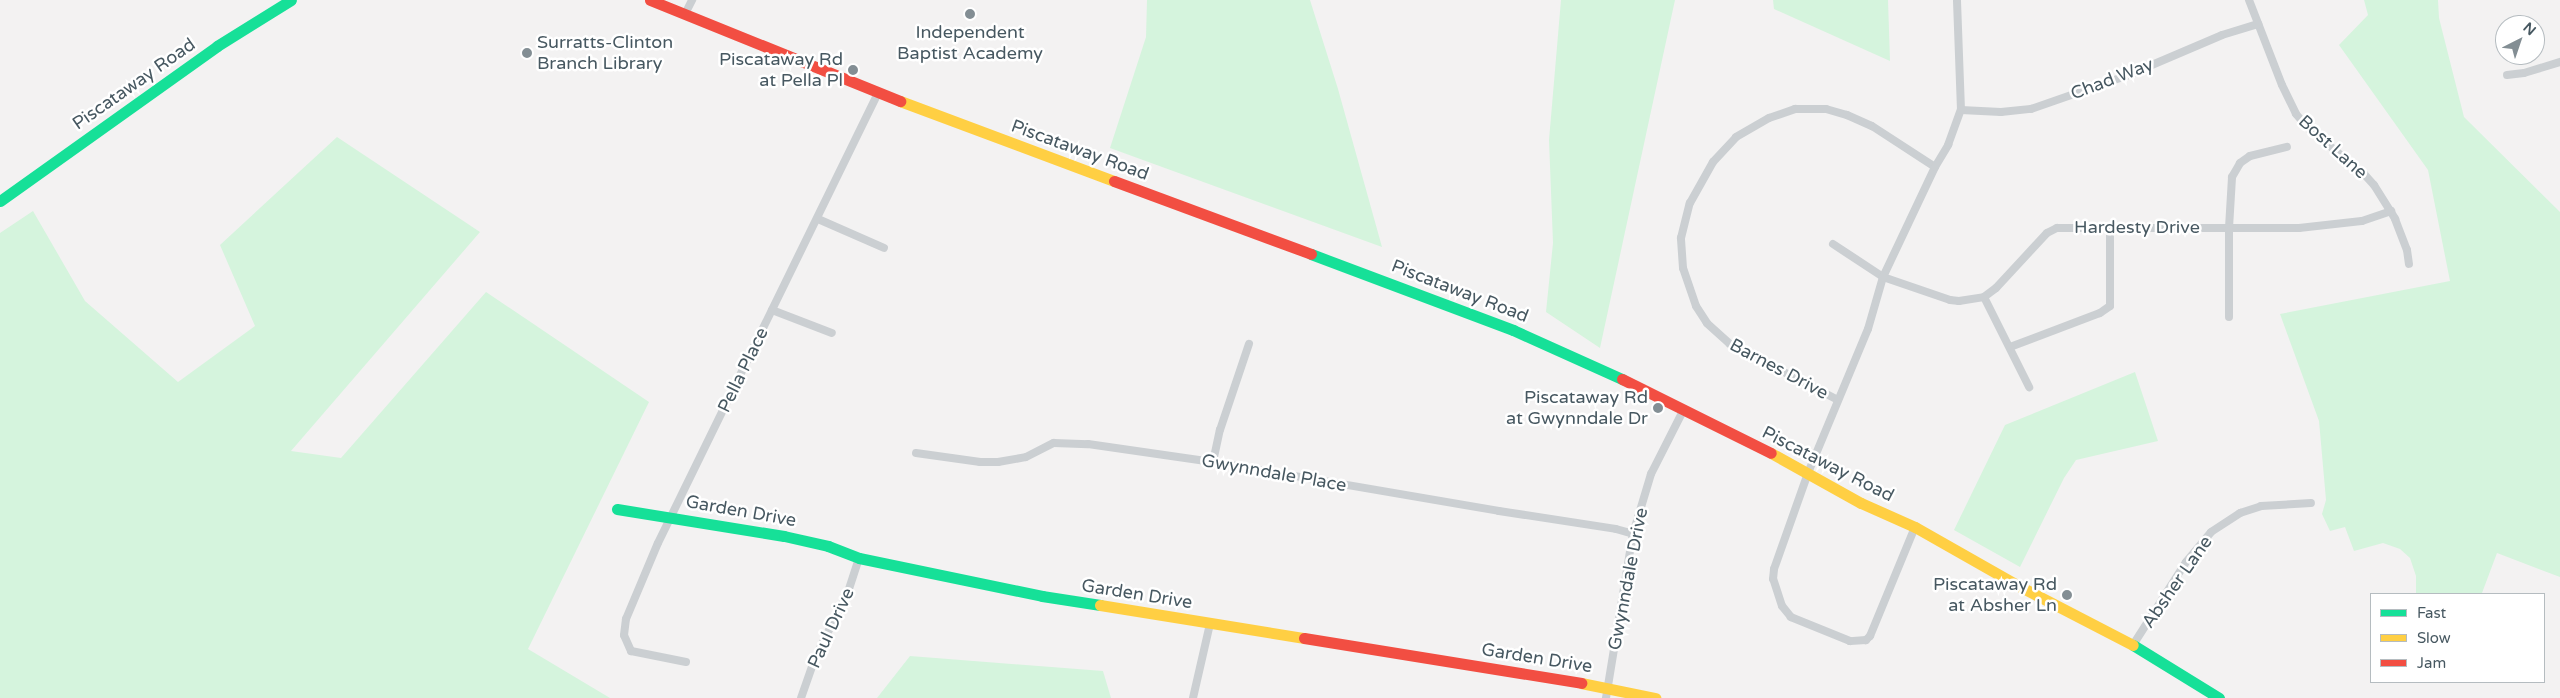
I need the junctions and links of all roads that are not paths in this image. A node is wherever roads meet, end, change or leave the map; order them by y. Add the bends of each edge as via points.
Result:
1 (291, 0) edge
2 (650, 0) edge
3 (692, 0) edge
4 (1957, 0) edge
5 (2249, 0) edge
6 (685, 14) junction
7 (2258, 24) junction
8 (2560, 62) edge
9 (2507, 75) dead end
10 (878, 93) junction
11 (1961, 110) junction
12 (2287, 147) dead end
13 (1935, 167) junction
14 (0, 201) edge
15 (2391, 211) junction
16 (818, 219) junction
17 (2110, 228) junction
18 (2228, 228) junction
19 (1833, 244) dead end
20 (884, 248) dead end
21 (2409, 264) dead end
22 (1884, 277) junction
23 (1984, 297) junction
24 (772, 310) junction
25 (2228, 317) dead end
26 (832, 333) dead end
27 (1250, 344) dead end
28 (2010, 346) junction
29 (2029, 387) dead end
30 (1838, 400) junction
31 (1684, 409) junction
32 (916, 452) dead end
33 (1213, 462) junction
34 (1808, 473) junction
35 (2311, 503) dead end
36 (617, 509) dead end
37 (671, 516) junction
38 (1915, 527) junction
39 (1633, 534) junction
40 (859, 558) junction
41 (1210, 624) junction
42 (2133, 645) junction
43 (686, 662) dead end
44 (1607, 693) edge
45 (801, 698) edge
46 (1193, 698) edge
47 (1654, 698) edge
48 (2219, 698) edge

1 - 14 main road, Piscataway Road via 216,46
2 - 6 main road, Piscataway Road
3 - 6 street
4 - 11 street
5 - 7 street, Bost Lane
6 - 10 main road, Piscataway Road
7 - 11 street, Chad Way via 2031,109 2001,112
7 - 15 street, Bost Lane via 2296,114 2309,129 2364,174
8 - 9 street
10 - 16 street, Pella Place
10 - 31 main road, Piscataway Road via 1513,330
11 - 13 street via 1948,145
12 - 18 street via 2250,156 2234,170
13 - 22 street
13 - 30 street, Barnes Drive via 1872,126 1846,115 1826,109 1795,109 1769,118 1736,137 1713,162 1690,203 1681,238 1683,268 1696,306 1707,323 1741,351
15 - 18 street, Hardesty Drive via 2324,226
15 - 21 street, Bost Lane via 2407,250
16 - 20 street
16 - 24 street, Pella Place
17 - 18 street, Hardesty Drive
17 - 23 street, Hardesty Drive via 2067,226 2047,233
17 - 28 street via 2110,306 2100,313
18 - 25 street
19 - 22 street
22 - 23 street via 1950,300
22 - 30 street via 1868,329
23 - 28 street
24 - 26 street
24 - 37 street, Pella Place
27 - 33 street via 1220,430
28 - 29 street
30 - 34 street
31 - 34 main road, Piscataway Road
31 - 39 street, Gwynndale Drive via 1651,474
32 - 33 street, Gwynndale Place via 998,462 1026,457 1054,443 1066,442
33 - 39 street, Gwynndale Place via 1499,512 1616,528
34 - 38 main road, Piscataway Road via 1861,503
34 - 38 street via 1774,569 1773,579 1782,606 1792,617 1850,641 1866,640
35 - 42 street, Absher Lane via 2261,506 2240,513 2211,532 2186,562
36 - 37 main road, Garden Drive
37 - 40 main road, Garden Drive via 804,540
37 - 43 street, Pella Place via 626,619 624,635 631,651
38 - 42 main road, Piscataway Road
39 - 44 street, Gwynndale Drive
40 - 41 main road, Garden Drive via 1042,596
40 - 45 street, Paul Drive via 848,592 815,658
41 - 44 main road, Garden Drive
41 - 46 street
42 - 48 main road, Piscataway Road
44 - 47 main road, Garden Drive

